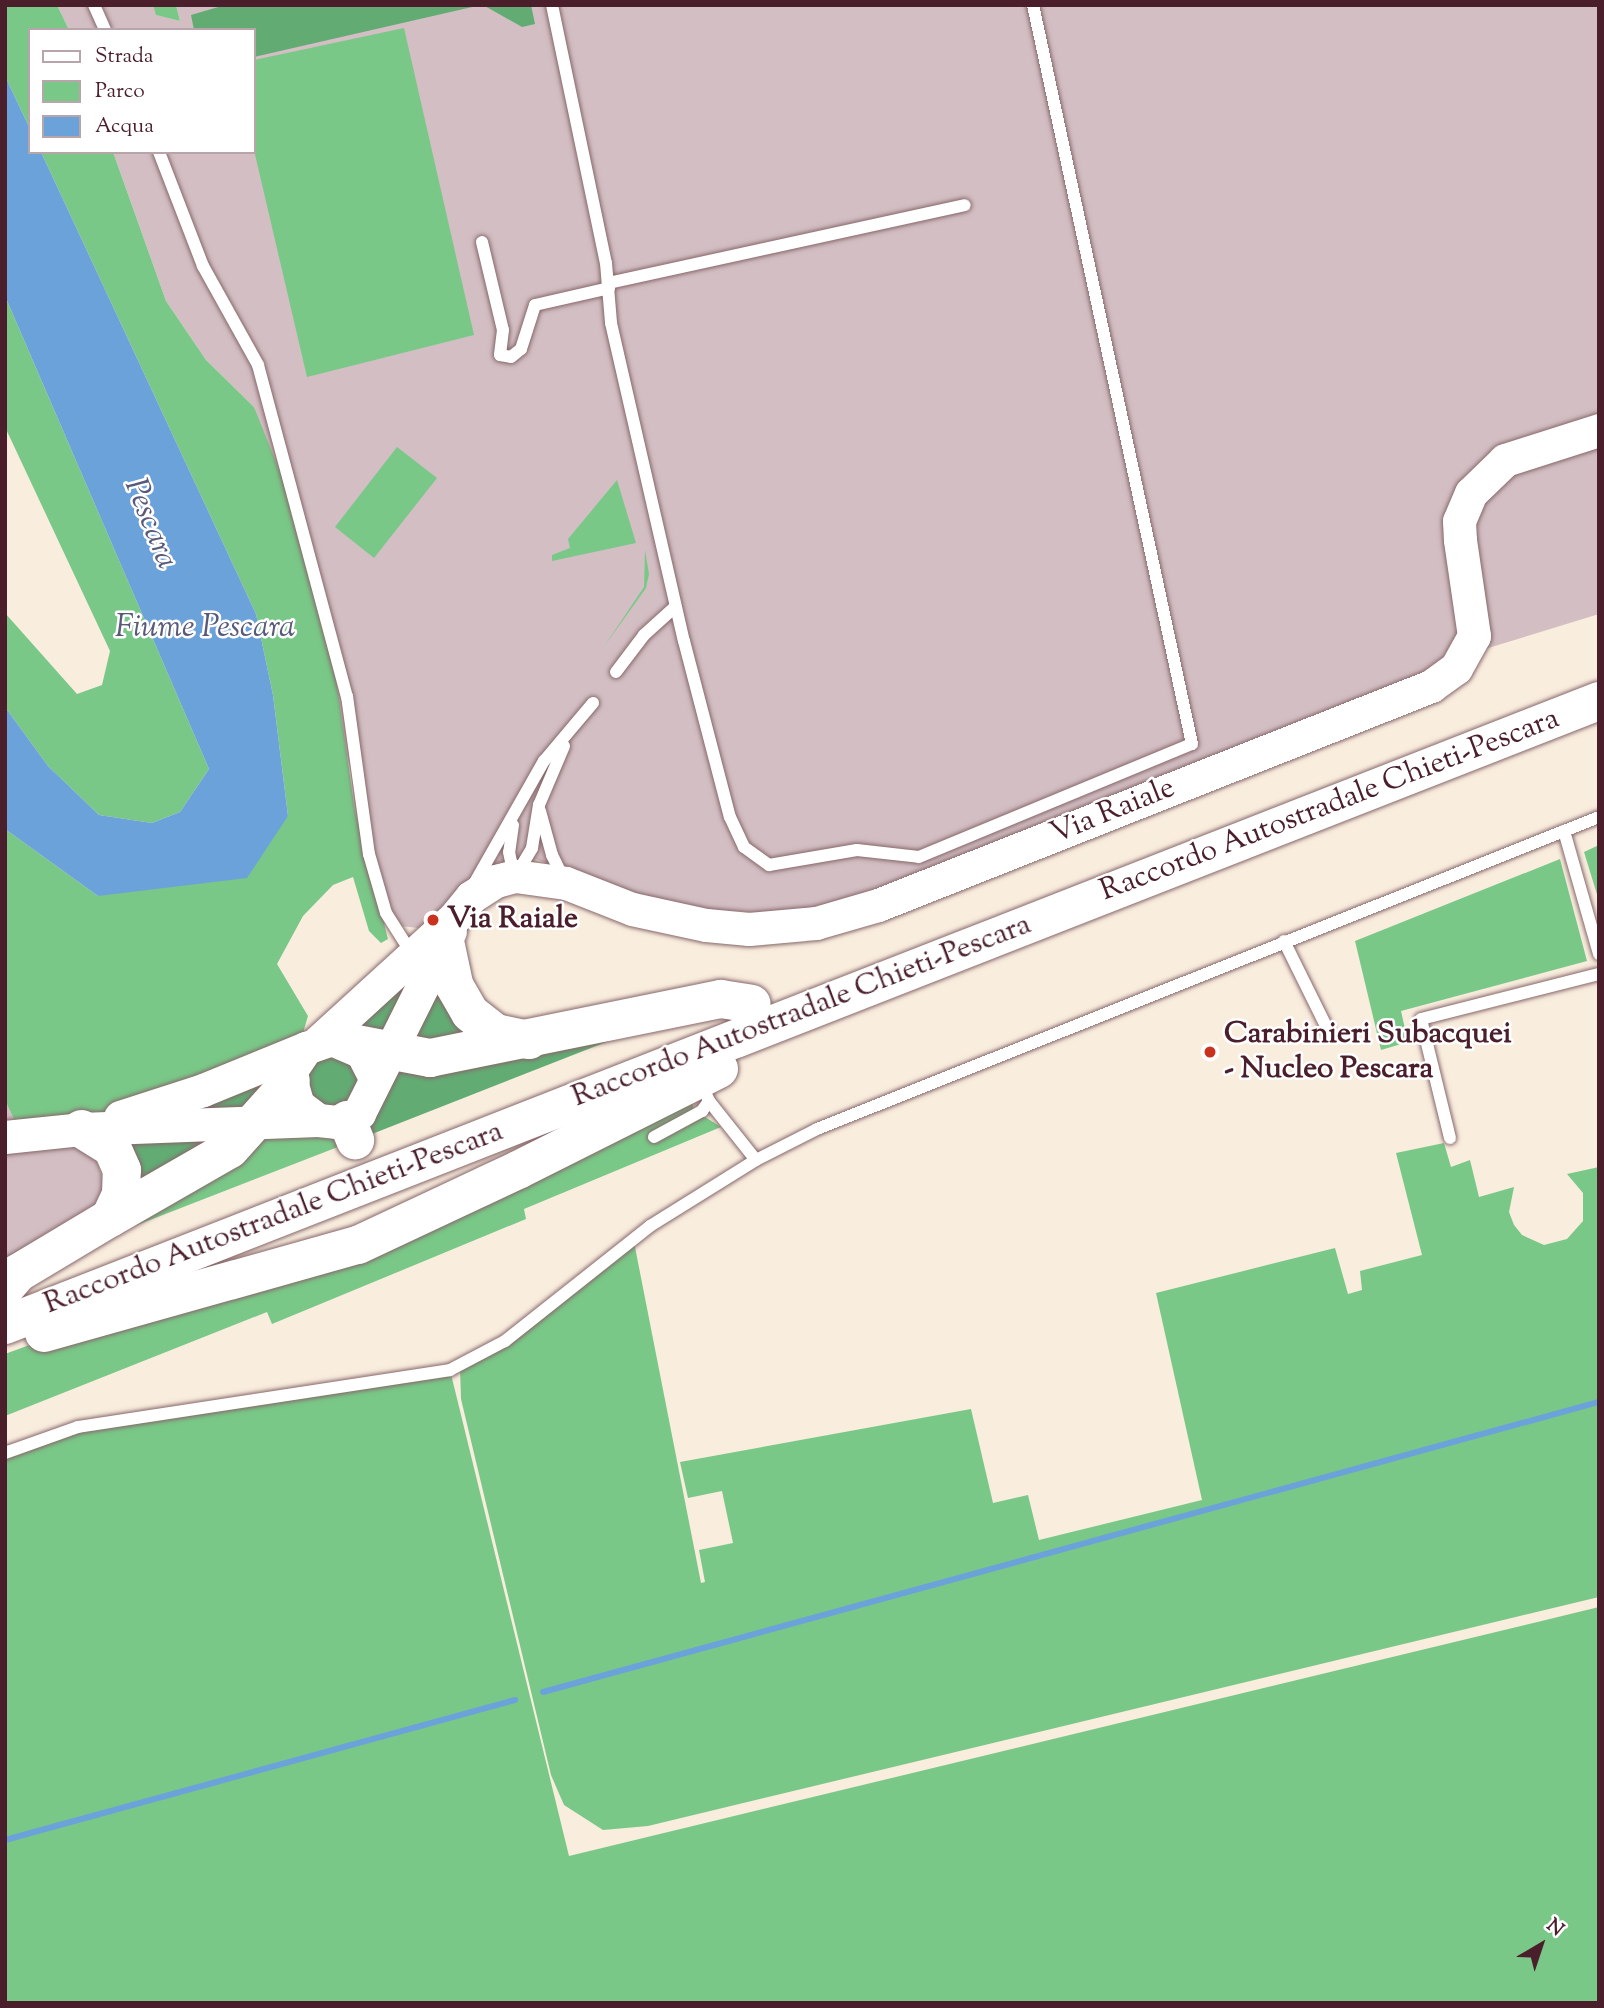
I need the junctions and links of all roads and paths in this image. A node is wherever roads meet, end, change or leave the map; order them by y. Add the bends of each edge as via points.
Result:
1 (94, 5) edge
2 (552, 5) edge
3 (1033, 5) edge
4 (104, 28) edge
5 (160, 154) edge
6 (965, 205) dead end
7 (482, 242) dead end
8 (609, 286) junction
9 (1599, 430) edge
10 (675, 607) junction
11 (616, 672) dead end
12 (1599, 673) edge
13 (1599, 701) edge
14 (593, 703) dead end
15 (570, 733) junction
16 (539, 805) junction
17 (1599, 817) edge
18 (514, 818) junction
19 (1564, 831) junction
20 (514, 876) junction
21 (566, 883) junction
22 (437, 940) junction
23 (1284, 941) junction
24 (1599, 954) edge
25 (936, 960) junction
26 (1599, 974) edge
27 (752, 1004) junction
28 (1329, 1032) dead end
29 (528, 1040) junction
30 (315, 1053) junction
31 (380, 1064) junction
32 (704, 1090) junction
33 (255, 1125) junction
34 (340, 1127) junction
35 (81, 1129) junction
36 (5, 1137) edge
37 (654, 1137) dead end
38 (1450, 1138) dead end
39 (756, 1160) junction
40 (110, 1218) junction
41 (5, 1288) edge
42 (5, 1296) edge
43 (5, 1325) edge
44 (5, 1345) edge
45 (5, 1453) edge

1 - 4 lane
2 - 8 lane
3 - 10 lane via 1192,744 919,857 858,850 769,865 744,847 730,817
5 - 22 lane via 203,266 258,365 347,696 369,854 386,914
6 - 8 lane
7 - 8 lane via 503,330 500,355 511,357 521,349 535,305
8 - 10 lane via 611,323
9 - 21 street, Via Raiale via 1505,460 1471,493 1460,530 1474,636 1456,668 1431,687 878,905 816,923 749,929 706,925 632,909
10 - 11 lane via 644,635
12 - 27 highway, Raccordo Autostradale Chieti-Pescara
13 - 25 highway, Raccordo Autostradale Chieti-Pescara
14 - 15 lane
15 - 16 lane
15 - 18 lane via 544,761
16 - 20 lane via 532,848
16 - 21 lane via 552,855
17 - 19 lane
18 - 20 lane via 509,852
18 - 22 lane
19 - 23 lane
19 - 24 lane
20 - 21 street, Via Raiale
20 - 22 street via 480,890
22 - 29 highway via 470,1013 496,1032
22 - 30 street
22 - 31 street
23 - 28 lane
23 - 39 lane via 817,1129
25 - 32 highway via 902,989 764,1046
25 - 43 highway, Raccordo Autostradale Chieti-Pescara
26 - 38 lane via 1421,1019
27 - 29 highway via 721,999
27 - 42 highway, Raccordo Autostradale Chieti-Pescara
29 - 31 highway
30 - 31 highway
30 - 33 highway
30 - 34 street via 298,1105
30 - 35 street
31 - 34 street via 368,1103
32 - 37 lane via 684,1124
32 - 39 lane
32 - 44 highway via 387,1214 358,1245
33 - 34 street
33 - 35 street
33 - 40 highway via 230,1149
35 - 36 street
35 - 40 highway via 103,1140 118,1158 123,1181
39 - 45 lane via 650,1226 505,1341 450,1370 78,1427
40 - 41 highway via 18,1273

